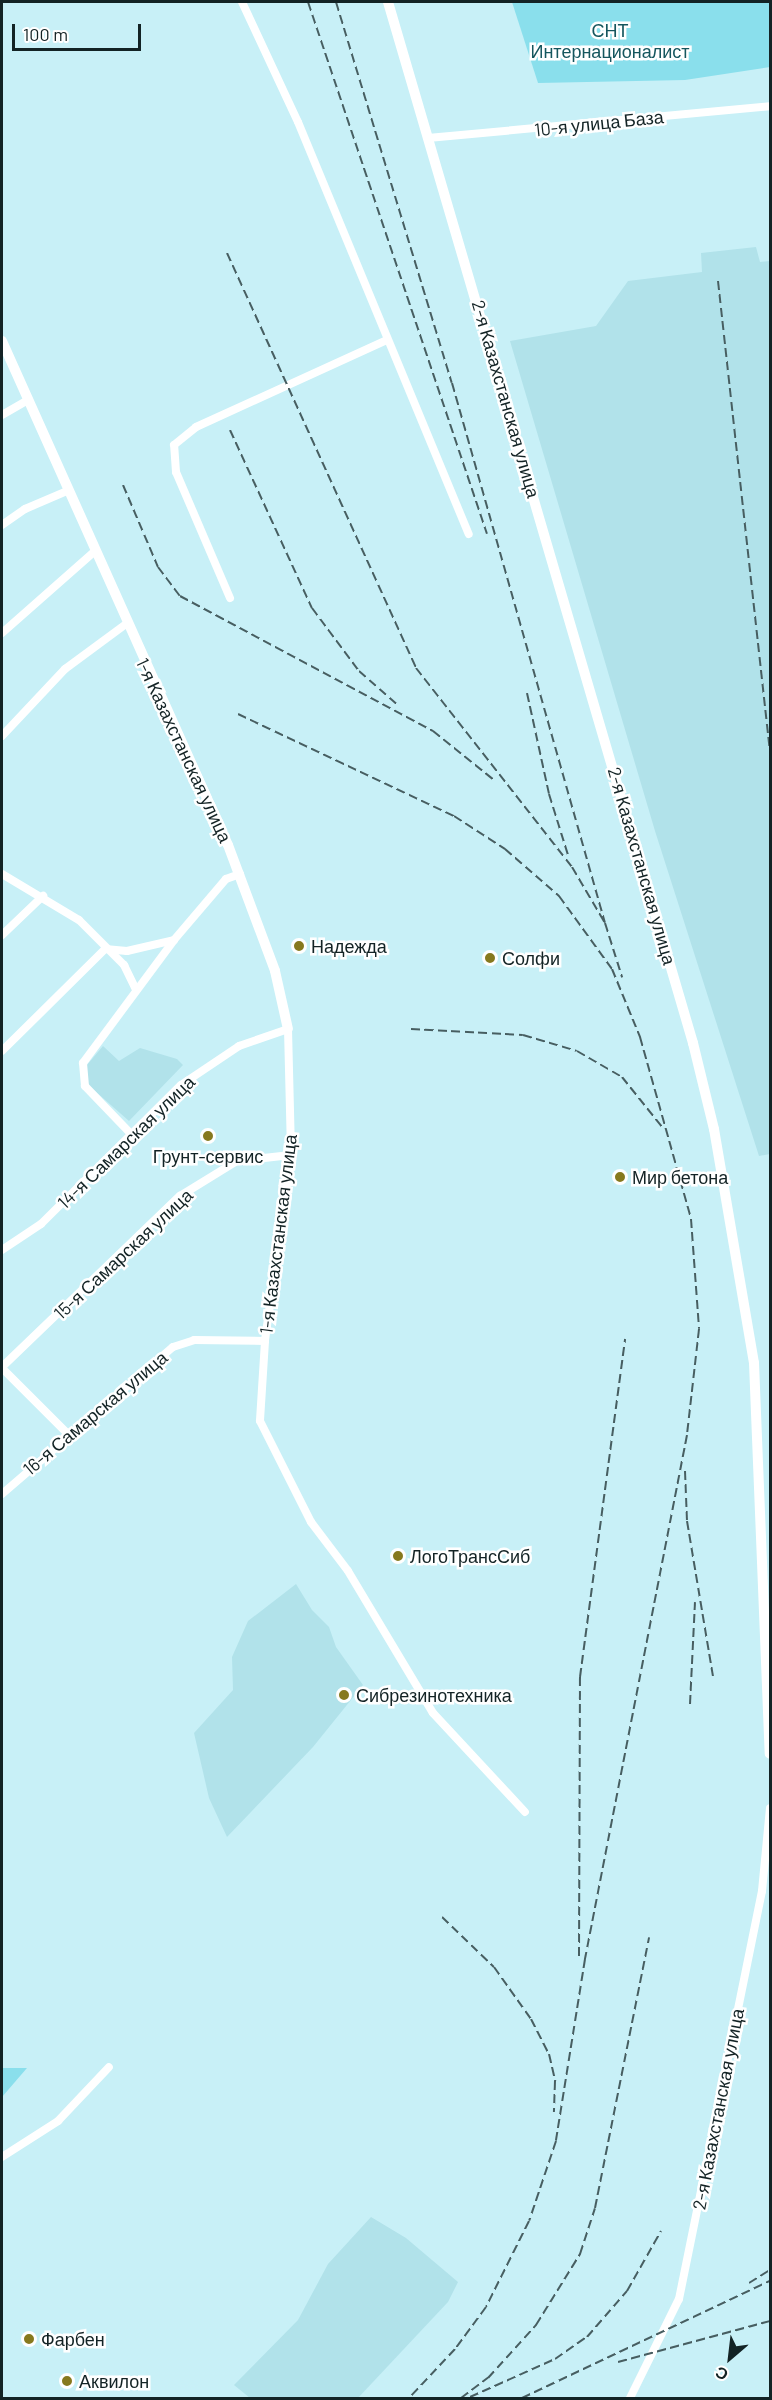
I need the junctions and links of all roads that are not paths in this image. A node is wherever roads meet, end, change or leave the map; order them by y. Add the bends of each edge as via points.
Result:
1 (242, 2) edge
2 (388, 2) edge
3 (771, 106) edge
4 (428, 138) junction
5 (387, 340) junction
6 (2, 341) edge
7 (28, 400) junction
8 (2, 415) edge
9 (67, 491) junction
10 (2, 525) edge
11 (469, 534) dead end
12 (95, 551) junction
13 (230, 598) dead end
14 (126, 624) junction
15 (2, 633) edge
16 (2, 736) edge
17 (2, 874) edge
18 (240, 874) junction
19 (43, 896) junction
20 (2, 935) edge
21 (174, 940) junction
22 (105, 949) junction
23 (136, 990) junction
24 (288, 1029) junction
25 (2, 1051) edge
26 (132, 1135) junction
27 (291, 1155) junction
28 (2, 1250) edge
29 (265, 1341) junction
30 (2, 1368) edge
31 (67, 1433) junction
32 (2, 1494) edge
33 (771, 1754) edge
34 (771, 1808) edge
35 (525, 1812) dead end
36 (110, 2067) dead end
37 (2, 2157) edge
38 (630, 2398) edge

1 - 5 street via 298,122
2 - 4 street, 2-я Казахстанская улица
3 - 4 street, 10-я улица База
4 - 33 street, 2-я Казахстанская улица via 693,1044 714,1129 754,1363
5 - 11 street
5 - 13 street via 196,427 174,445 176,471
6 - 7 street, 1-я Казахстанская улица
7 - 8 street
7 - 9 street, 1-я Казахстанская улица
9 - 10 street via 25,508
9 - 12 street, 1-я Казахстанская улица
12 - 14 street, 1-я Казахстанская улица
12 - 15 street
14 - 16 street via 65,669
14 - 18 street, 1-я Казахстанская улица
17 - 19 street
18 - 21 street via 226,879
18 - 24 street, 1-я Казахстанская улица via 275,970
19 - 20 street
19 - 22 street via 79,920
21 - 22 street via 127,951
21 - 23 street
22 - 23 street via 124,965
22 - 25 street
23 - 26 street via 83,1062 80,1075 85,1086
24 - 26 street, 14-я Самарская улица via 239,1046 207,1066
24 - 27 street, 1-я Казахстанская улица
26 - 28 street, 14-я Самарская улица via 41,1224
27 - 29 street, 1-я Казахстанская улица
27 - 30 street, 15-я Самарская улица via 237,1161 180,1196
29 - 31 street, 16-я Самарская улица via 240,1337 180,1343
29 - 35 street, 1-я Казахстанская улица via 260,1421 311,1522 348,1571 433,1713
30 - 31 street
31 - 32 street, 16-я Самарская улица
34 - 38 street, 2-я Казахстанская улица via 762,1891 679,2299
36 - 37 street via 58,2121

